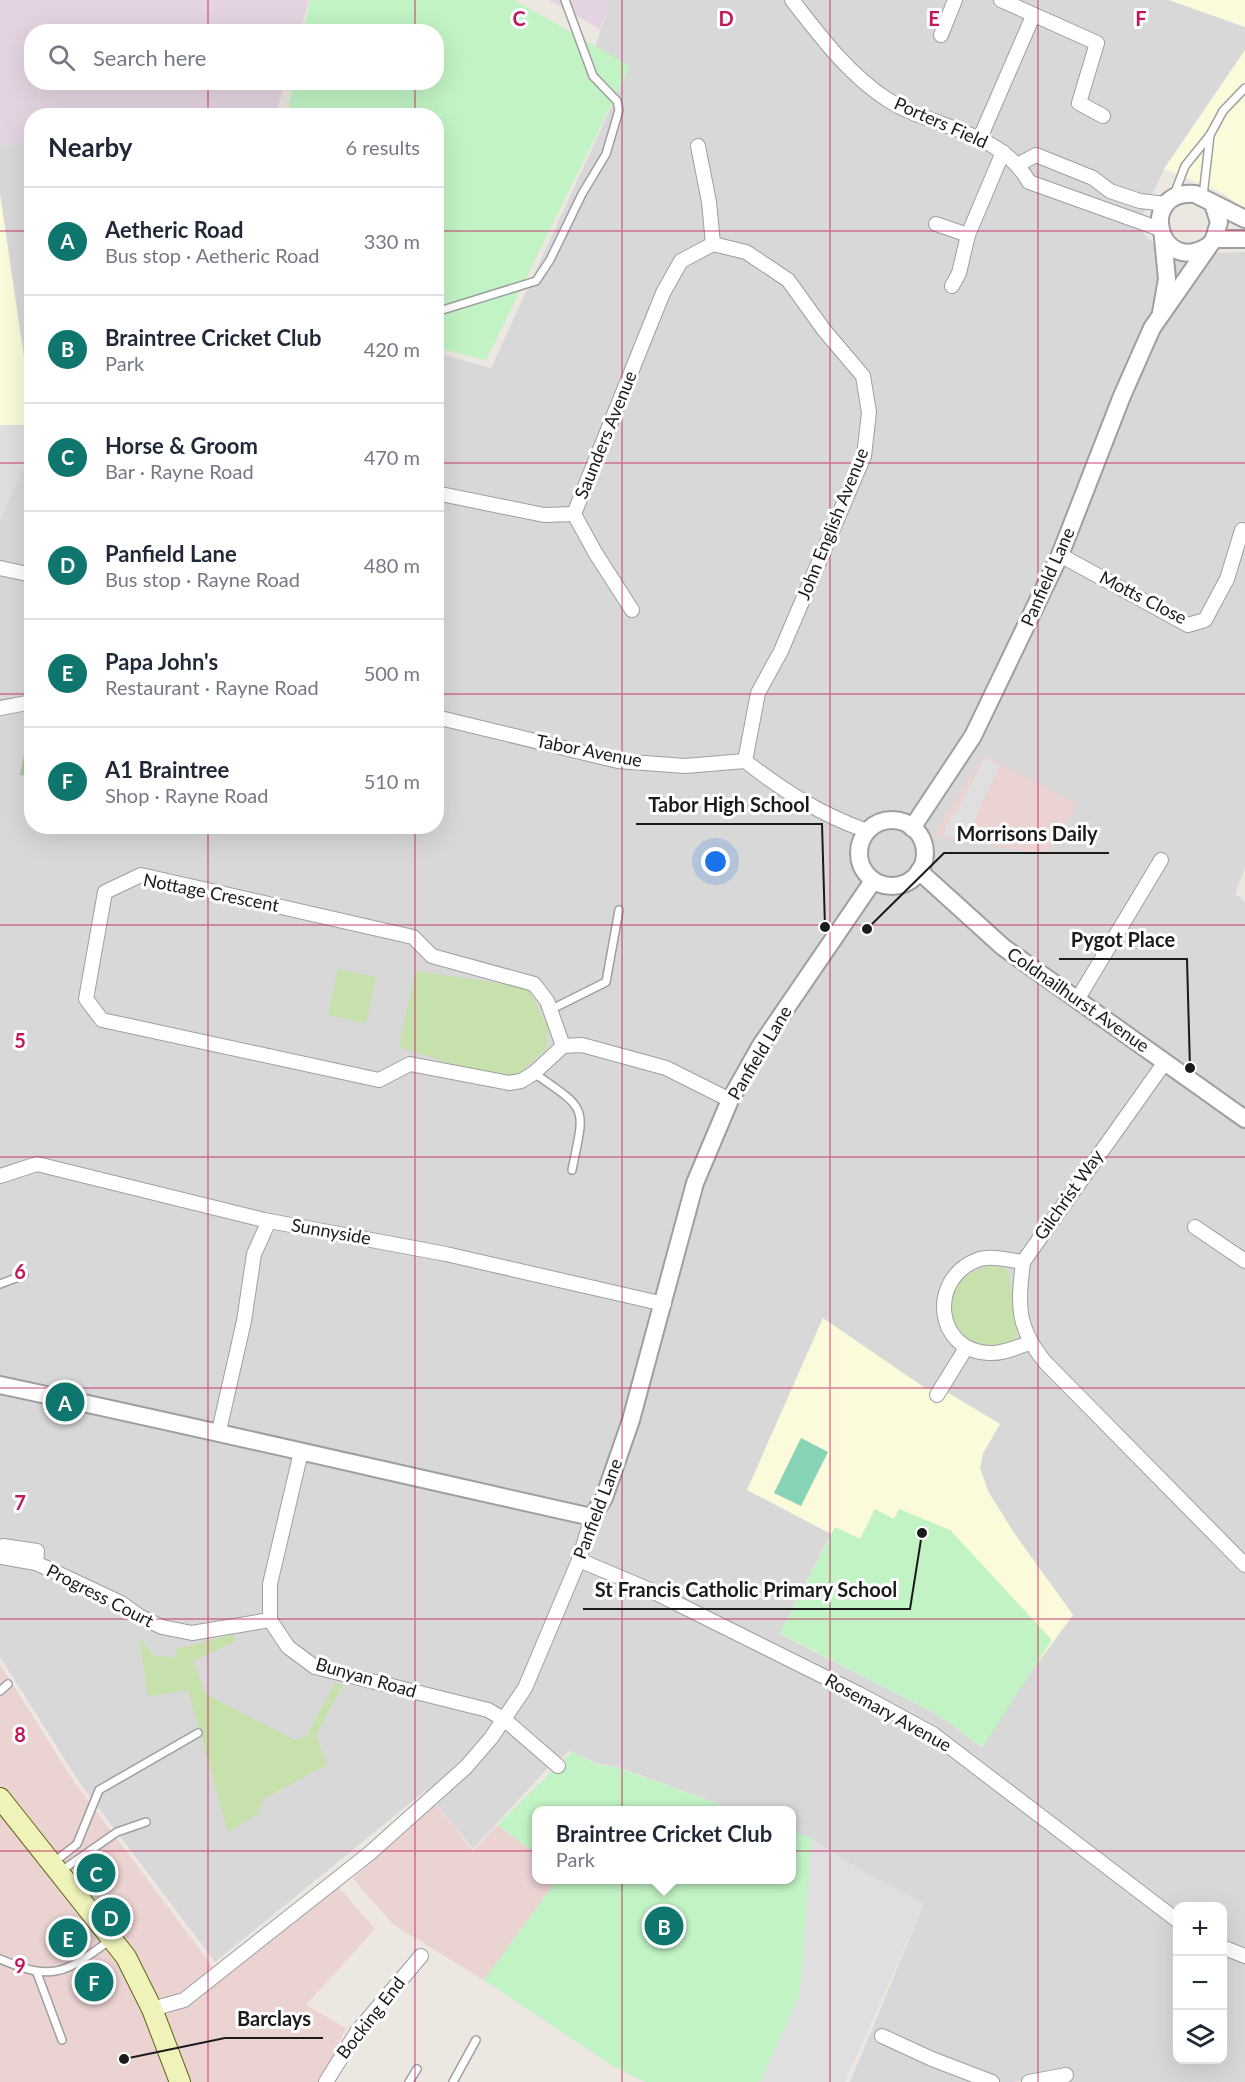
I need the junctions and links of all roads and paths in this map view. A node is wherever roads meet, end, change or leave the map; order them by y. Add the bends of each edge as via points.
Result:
1 (565, 0) edge
2 (792, 0) edge
3 (955, 0) edge
4 (1000, 0) edge
5 (1033, 16) junction
6 (941, 35) dead end
7 (1245, 88) edge
8 (1103, 116) dead end
9 (1210, 135) junction
10 (980, 138) junction
11 (698, 146) dead end
12 (1003, 152) junction
13 (1019, 164) junction
14 (1208, 200) junction
15 (1169, 201) junction
16 (1245, 219) edge
17 (936, 224) dead end
18 (1161, 233) junction
19 (968, 236) junction
20 (1245, 239) edge
21 (1211, 242) junction
22 (713, 244) junction
23 (952, 286) dead end
24 (444, 309) edge
25 (1160, 314) junction
26 (444, 495) edge
27 (574, 514) junction
28 (1242, 530) dead end
29 (1060, 555) junction
30 (0, 568) edge
31 (24, 573) edge
32 (632, 610) dead end
33 (24, 704) edge
34 (0, 708) edge
35 (444, 719) edge
36 (745, 761) junction
37 (912, 828) junction
38 (867, 831) junction
39 (1161, 860) dead end
40 (920, 871) junction
41 (873, 881) junction
42 (619, 910) dead end
43 (1077, 1000) junction
44 (550, 1010) junction
45 (564, 1046) junction
46 (1165, 1062) junction
47 (534, 1073) junction
48 (730, 1100) junction
49 (1245, 1119) edge
50 (572, 1170) dead end
51 (0, 1176) edge
52 (269, 1221) junction
53 (1195, 1227) dead end
54 (1245, 1261) edge
55 (1023, 1262) junction
56 (24, 1275) dead end
57 (0, 1284) edge
58 (664, 1304) junction
59 (1029, 1343) junction
60 (966, 1348) junction
61 (0, 1385) edge
62 (937, 1395) dead end
63 (219, 1431) junction
64 (302, 1452) junction
65 (592, 1517) junction
66 (579, 1560) junction
67 (36, 1563) dead end
68 (1245, 1565) edge
69 (270, 1620) junction
70 (8, 1684) dead end
71 (0, 1691) edge
72 (505, 1720) junction
73 (198, 1733) dead end
74 (558, 1766) dead end
75 (0, 1798) edge
76 (146, 1822) dead end
77 (57, 1867) junction
78 (1173, 1917) edge
79 (114, 1938) junction
80 (1227, 1949) edge
81 (421, 1956) dead end
82 (1245, 1956) edge
83 (0, 1959) edge
84 (37, 1972) junction
85 (152, 2009) junction
86 (882, 2036) dead end
87 (62, 2040) dead end
88 (476, 2040) dead end
89 (417, 2069) dead end
90 (1066, 2075) dead end
91 (986, 2081) edge
92 (180, 2082) edge
93 (326, 2082) edge
94 (409, 2082) edge
95 (453, 2082) edge
96 (1029, 2082) edge

1 - 24 lane via 593,76 617,101 619,110 606,154 536,280
2 - 10 street, Porters Field via 831,49 889,100
3 - 6 street
4 - 5 street
5 - 8 street via 1097,43 1078,103
5 - 10 street
7 - 9 lane via 1223,111
9 - 14 lane
9 - 15 lane via 1185,166
10 - 12 street, Porters Field
11 - 22 street
12 - 13 street, Porters Field
12 - 19 street
13 - 15 street via 1036,155 1093,178 1110,191 1140,201
13 - 18 street, Porters Field via 1029,182
14 - 15 street via 1187,193
14 - 16 street
14 - 21 street, Panfield Lane via 1219,222
15 - 18 street, Panfield Lane via 1159,220
17 - 19 street
18 - 21 street via 1177,250 1192,252
18 - 25 street, Panfield Lane via 1167,279
19 - 23 street
20 - 21 street
21 - 25 street, Panfield Lane
22 - 27 street, Saunders Avenue via 681,261 663,293
22 - 36 street, John English Avenue via 746,252 788,280 863,375 869,412 864,456 781,651 758,693
25 - 29 street, Panfield Lane via 1137,360
26 - 27 street, Saunders Avenue via 544,515
27 - 32 street
28 - 29 street, Motts Close via 1227,579 1205,620 1188,625
29 - 37 street, Panfield Lane via 973,736
30 - 31 street
33 - 34 street
35 - 36 street, Tabor Avenue via 618,761 685,766
36 - 38 street via 793,797
37 - 38 street via 889,821
37 - 40 street via 924,848
38 - 41 street via 859,853 861,866
39 - 43 street
40 - 41 street via 898,886
40 - 43 street, Coldnailhurst Avenue via 1003,947
41 - 48 street, Panfield Lane via 761,1045
42 - 44 lane via 606,982
43 - 46 street, Coldnailhurst Avenue
44 - 45 street, Nottage Crescent
44 - 47 street, Nottage Crescent via 534,984 432,956 413,936 141,875 105,892 86,999 102,1020 379,1080 410,1064 509,1083
45 - 47 street, Nottage Crescent
45 - 48 street via 582,1045 666,1068
46 - 49 street, Coldnailhurst Avenue
46 - 55 street, Gilchrist Way
47 - 50 lane via 578,1107 582,1118
48 - 58 street, Panfield Lane via 695,1183
51 - 52 street, Sunnyside via 37,1164
52 - 58 street, Sunnyside via 446,1254
52 - 63 street via 254,1254 244,1321
53 - 54 street
55 - 59 street, Gilchrist Way via 1021,1318
55 - 60 street via 978,1260 960,1270 943,1294 944,1314 953,1338
56 - 57 lane
58 - 65 street, Panfield Lane via 631,1420 604,1498
59 - 60 street via 990,1353
59 - 68 street
60 - 62 street
61 - 63 street
63 - 64 street
64 - 65 street
64 - 69 street via 270,1584
65 - 66 street, Panfield Lane
66 - 72 street, Panfield Lane via 525,1688
66 - 78 street, Rosemary Avenue via 861,1695 933,1734
67 - 69 street, Progress Court via 162,1627 192,1633
69 - 72 street, Bunyan Road via 288,1647 315,1667 488,1710
70 - 71 lane
72 - 74 street, Bunyan Road
72 - 85 street, Panfield Lane via 466,1767 370,1853 184,2000
73 - 77 lane via 99,1790 77,1844
75 - 77 main road
76 - 77 lane via 117,1832
77 - 79 main road
79 - 84 lane via 72,1968
79 - 85 main road
80 - 82 street
81 - 93 street, Bocking End via 357,2032
83 - 84 lane
84 - 87 lane
85 - 92 main road
86 - 91 street
88 - 95 lane
89 - 94 lane
90 - 96 street

